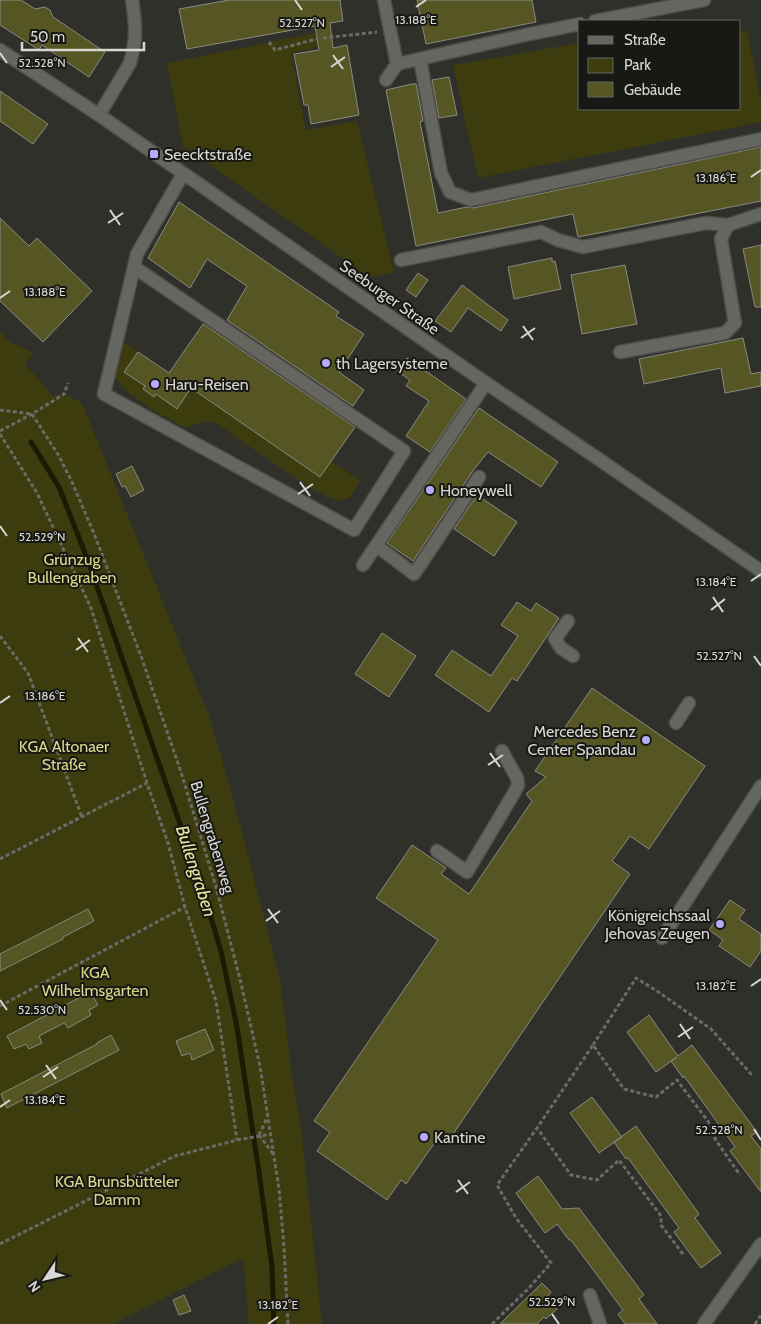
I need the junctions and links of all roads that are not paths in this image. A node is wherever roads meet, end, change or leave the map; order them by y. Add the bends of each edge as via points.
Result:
1 (132, 0) edge
2 (384, 0) edge
3 (704, 0) edge
4 (600, 20) edge
5 (578, 24) edge
6 (0, 50) edge
7 (420, 59) junction
8 (397, 64) junction
9 (386, 80) dead end
10 (99, 115) junction
11 (761, 139) edge
12 (183, 174) junction
13 (761, 214) edge
14 (728, 225) junction
15 (401, 260) dead end
16 (134, 267) junction
17 (620, 352) dead end
18 (486, 383) junction
19 (479, 477) dead end
20 (377, 546) junction
21 (363, 565) dead end
22 (761, 571) edge
23 (568, 621) dead end
24 (573, 656) dead end
25 (689, 704) dead end
26 (676, 724) dead end
27 (502, 751) dead end
28 (761, 786) edge
29 (437, 851) dead end
30 (662, 938) dead end
31 (760, 1247) edge
32 (590, 1295) dead end
33 (600, 1324) edge
34 (704, 1324) edge

1 - 10 street via 136,30 132,57
2 - 8 street
3 - 4 street
5 - 7 street
6 - 10 street, Seeburger Straße
7 - 8 street
7 - 11 street via 441,173 450,192 471,200
8 - 9 street
10 - 12 street, Seeburger Straße
12 - 16 street via 137,254
12 - 18 street, Seeburger Straße
13 - 14 street
14 - 15 street via 706,223 583,247 541,232
14 - 17 street via 720,238 735,323 725,333
16 - 16 street via 104,394 354,530 404,450
18 - 20 street
18 - 22 street, Seeburger Straße
19 - 20 street via 414,574
20 - 21 street
23 - 24 street via 555,639
25 - 26 street
27 - 29 street via 518,785 467,872
28 - 30 street
31 - 34 street
32 - 33 street

